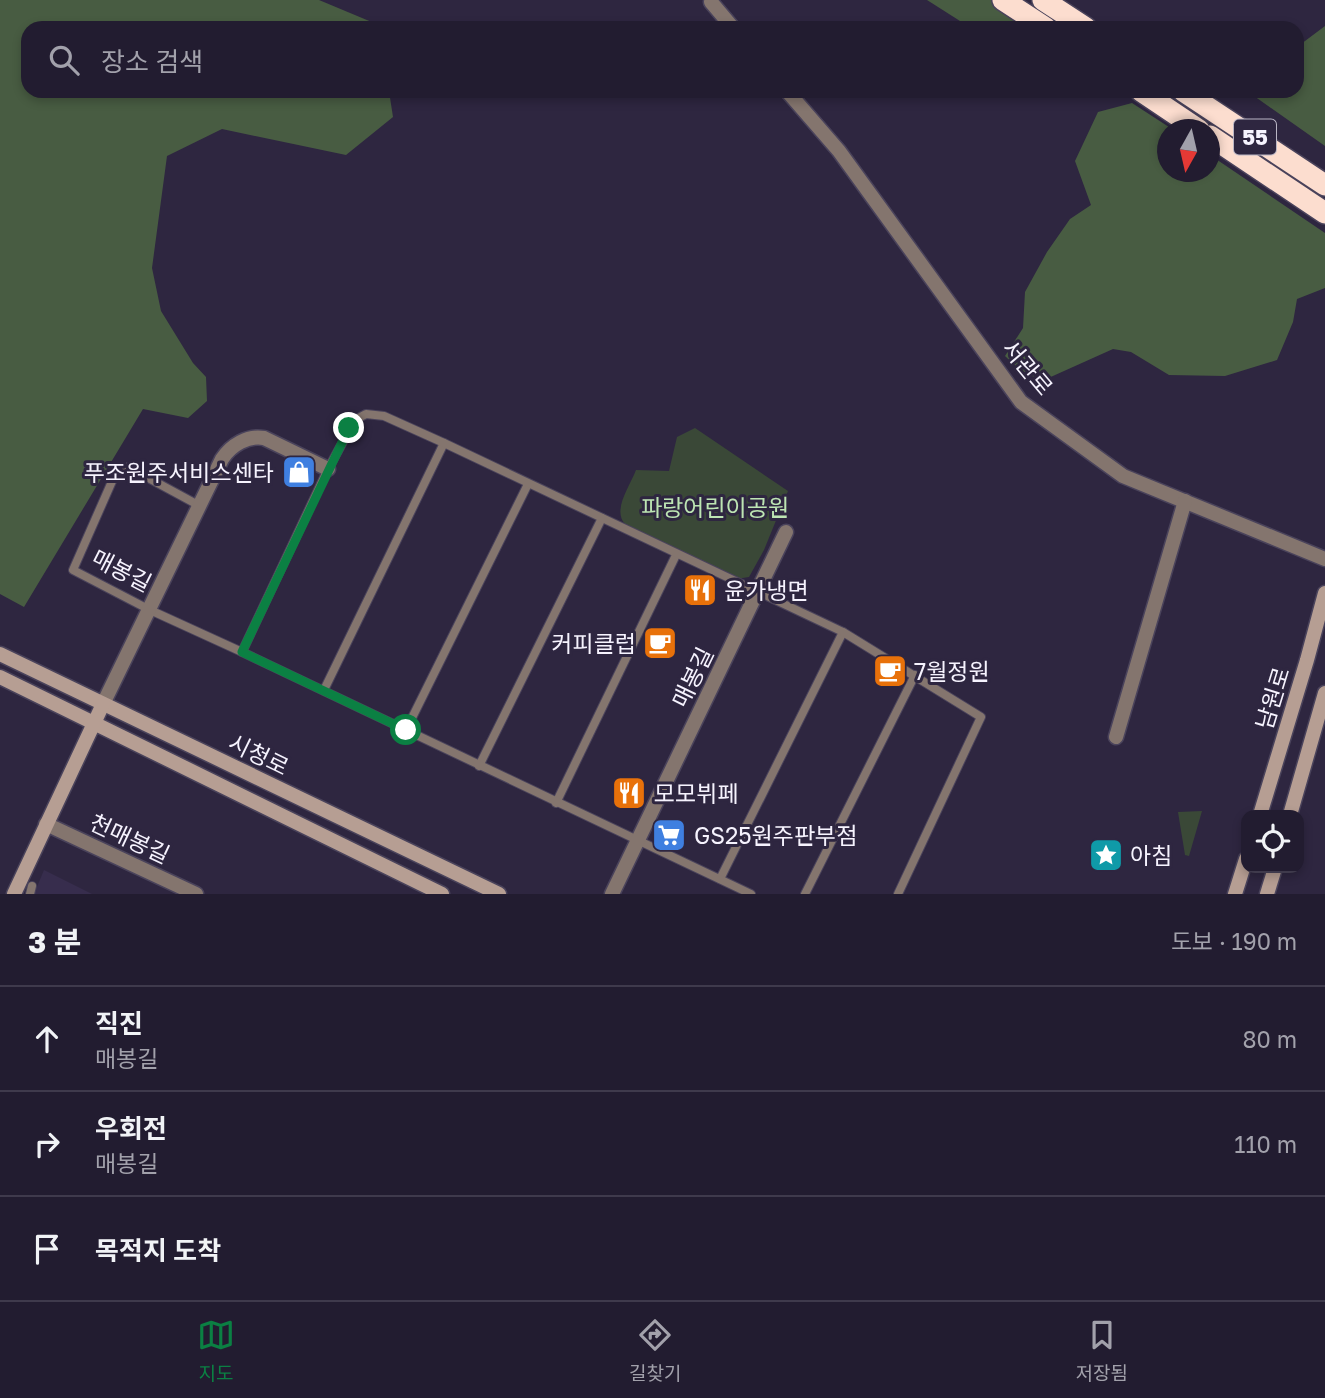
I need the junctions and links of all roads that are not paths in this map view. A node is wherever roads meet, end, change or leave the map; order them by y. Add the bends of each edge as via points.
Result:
1 (1003, 0) edge
2 (1043, 0) edge
3 (711, 2) dead end
4 (727, 21) edge
5 (1034, 21) edge
6 (1075, 21) edge
7 (793, 98) edge
8 (1151, 98) edge
9 (1194, 98) edge
10 (1183, 119) edge
11 (1220, 143) edge
12 (1325, 185) edge
13 (1325, 213) edge
14 (444, 443) junction
15 (328, 469) junction
16 (528, 484) junction
17 (1185, 501) junction
18 (200, 506) junction
19 (601, 518) junction
20 (786, 533) dead end
21 (677, 555) junction
22 (1325, 559) edge
23 (758, 593) junction
24 (1325, 593) edge
25 (150, 610) junction
26 (843, 632) junction
27 (242, 652) junction
28 (0, 654) edge
29 (915, 675) junction
30 (0, 677) edge
31 (324, 690) junction
32 (1325, 693) edge
33 (103, 704) junction
34 (94, 724) junction
35 (406, 730) junction
36 (1116, 737) dead end
37 (480, 766) junction
38 (556, 803) junction
39 (1262, 810) edge
40 (1291, 810) edge
41 (46, 824) junction
42 (638, 841) junction
43 (1242, 873) edge
44 (1273, 873) edge
45 (720, 879) junction
46 (14, 894) edge
47 (196, 894) edge
48 (442, 894) edge
49 (499, 894) edge
50 (612, 894) edge
51 (751, 894) edge
52 (805, 894) edge
53 (898, 894) edge
54 (1236, 894) edge
55 (1267, 894) edge

1 - 5 highway
2 - 6 highway
3 - 4 street
7 - 17 street, 서관로 via 839,151 1021,401 1123,477
8 - 10 highway
9 - 12 highway, 55
11 - 13 highway, 55
14 - 15 lane via 384,416 366,414 355,420
14 - 16 lane
14 - 31 lane
15 - 18 street, 매봉길 via 256,437 226,453
15 - 27 lane
16 - 19 lane
16 - 35 lane
17 - 22 street, 서관로
17 - 36 street
18 - 25 street, 매봉길
18 - 25 lane, 매봉길 via 128,467 117,470 72,570
19 - 21 lane
19 - 37 lane
20 - 23 street, 매봉길
21 - 23 lane
21 - 38 lane
23 - 26 lane
23 - 42 street, 매봉길
24 - 39 street, 남원로
25 - 27 lane, 매봉길
25 - 33 street
26 - 29 lane
26 - 45 lane
27 - 31 lane, 매봉길
28 - 33 street, 시청로
29 - 52 lane
29 - 53 lane via 981,717
30 - 34 street, 시청로
31 - 35 lane, 매봉길
32 - 40 street
33 - 34 street
33 - 49 street, 시청로
34 - 41 street
34 - 48 street, 시청로
35 - 37 lane, 매봉길
37 - 38 lane, 매봉길
38 - 42 lane, 매봉길
41 - 46 street
41 - 47 street, 천매봉길
42 - 45 lane, 매봉길
42 - 50 street
43 - 54 street
44 - 55 street
45 - 51 lane, 매봉길

